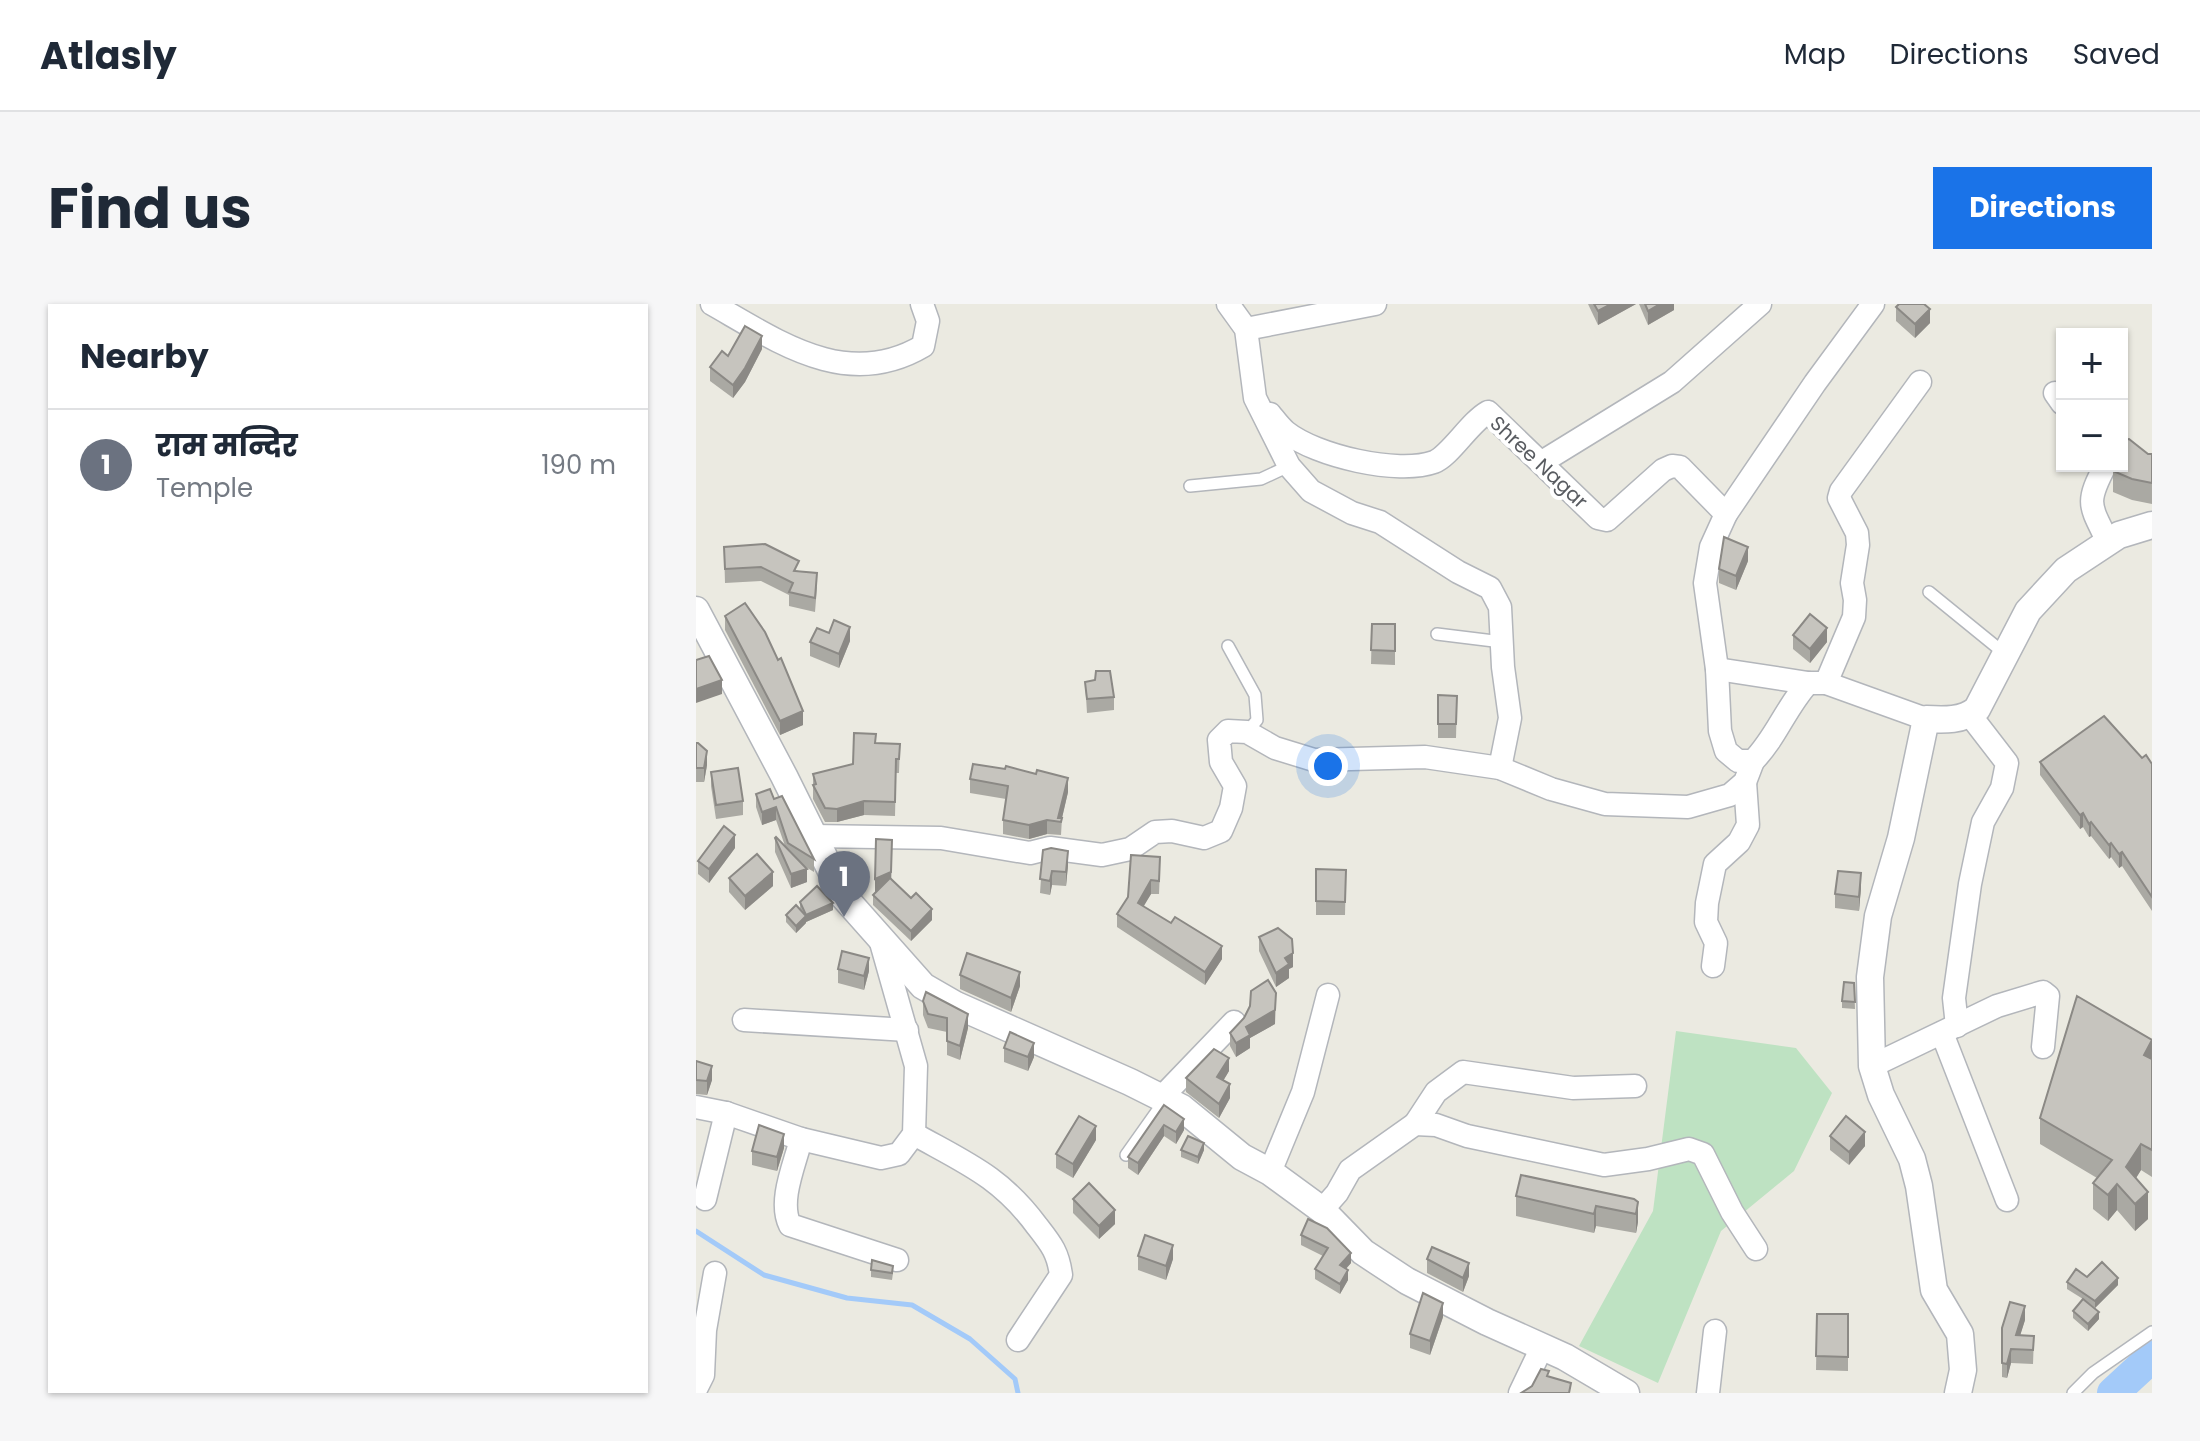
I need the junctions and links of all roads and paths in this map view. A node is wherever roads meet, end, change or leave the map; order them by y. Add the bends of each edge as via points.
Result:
1 (712, 304) edge
2 (922, 304) edge
3 (1228, 304) edge
4 (1375, 304) edge
5 (1760, 304) edge
6 (1873, 304) edge
7 (1246, 329) junction
8 (1920, 382) dead end
9 (1255, 398) junction
10 (1542, 462) junction
11 (1289, 466) junction
12 (2102, 472) edge
13 (1190, 486) dead end
14 (1726, 514) junction
15 (2152, 525) edge
16 (2108, 542) junction
17 (1929, 592) dead end
18 (696, 610) edge
19 (1437, 634) dead end
20 (1502, 642) junction
21 (1228, 646) dead end
22 (2004, 653) junction
23 (1717, 669) junction
24 (1817, 683) junction
25 (1970, 715) junction
26 (1926, 719) junction
27 (1247, 732) junction
28 (1500, 768) junction
29 (1749, 772) junction
30 (812, 836) junction
31 (880, 939) junction
32 (1713, 966) dead end
33 (1328, 995) dead end
34 (744, 1020) dead end
35 (1234, 1022) dead end
36 (1949, 1029) junction
37 (907, 1030) junction
38 (2043, 1047) dead end
39 (1872, 1066) junction
40 (1635, 1086) dead end
41 (1163, 1098) junction
42 (696, 1107) edge
43 (726, 1113) junction
44 (1415, 1124) junction
45 (914, 1134) junction
46 (801, 1139) junction
47 (1126, 1155) edge
48 (1270, 1172) junction
49 (705, 1199) dead end
50 (2007, 1200) dead end
51 (1322, 1210) junction
52 (1756, 1249) dead end
53 (897, 1260) dead end
54 (715, 1273) dead end
55 (1715, 1331) dead end
56 (2152, 1332) edge
57 (1018, 1340) dead end
58 (1542, 1347) junction
59 (696, 1389) edge
60 (1520, 1393) edge
61 (1626, 1393) edge
62 (1708, 1393) edge
63 (1958, 1393) edge
64 (2073, 1393) edge

1 - 2 street via 788,346 856,366 906,356 923,346 928,321
3 - 7 street
4 - 7 street
5 - 10 street via 1672,382
6 - 14 street
7 - 9 street
8 - 24 street via 1841,491 1839,498 1857,533 1854,617
9 - 10 street, Shree Nagar via 1287,433 1347,459 1391,466 1436,462 1488,412
9 - 11 street
10 - 14 street, Shree Nagar via 1598,518 1607,520 1672,466 1680,467
11 - 13 lane via 1261,479
11 - 20 street via 1311,491 1380,522 1490,588 1500,607
12 - 16 street via 2091,504
14 - 23 street via 1711,547 1705,583
15 - 16 street
16 - 22 street via 2066,570 2028,611
17 - 22 lane
18 - 30 street
19 - 20 lane
20 - 28 street via 1510,718
21 - 27 lane via 1255,695 1257,720
22 - 25 street
23 - 24 street
23 - 29 street via 1726,751
24 - 26 street
24 - 29 street via 1795,697
25 - 26 street
25 - 36 street via 2007,763 2002,788 1983,822
26 - 39 street via 1878,916 1870,977
27 - 28 street via 1314,760 1425,757
27 - 30 street via 1228,731 1219,740 1221,762 1235,786 1221,831 1204,838 1155,832 1130,849 1102,855 1050,848 1030,853 941,838
28 - 29 street via 1605,804 1688,807 1730,795
29 - 32 street via 1748,825 1739,842 1715,864 1707,903 1706,922 1716,943
30 - 31 street via 844,897
31 - 37 street
31 - 41 street via 923,986 956,1005
33 - 48 street via 1303,1092
34 - 37 street
35 - 41 street
36 - 38 street via 2043,992 2048,996
36 - 39 street
36 - 50 street
37 - 45 street via 916,1066
39 - 63 street via 1912,1159 1934,1290 1960,1334 1963,1370
40 - 44 street via 1573,1088 1463,1072 1436,1092
41 - 47 lane
41 - 48 street
42 - 43 street
43 - 46 street
43 - 49 street
44 - 51 street via 1350,1170
44 - 52 street via 1604,1165 1689,1149 1703,1154
45 - 46 street via 899,1154 881,1158
45 - 57 street via 994,1178 1030,1215 1058,1255 1061,1275
46 - 53 street via 787,1196 790,1225
48 - 51 street
51 - 58 street via 1363,1252 1407,1281
54 - 59 street via 703,1375
55 - 62 street
56 - 64 lane
58 - 60 street
58 - 61 street

